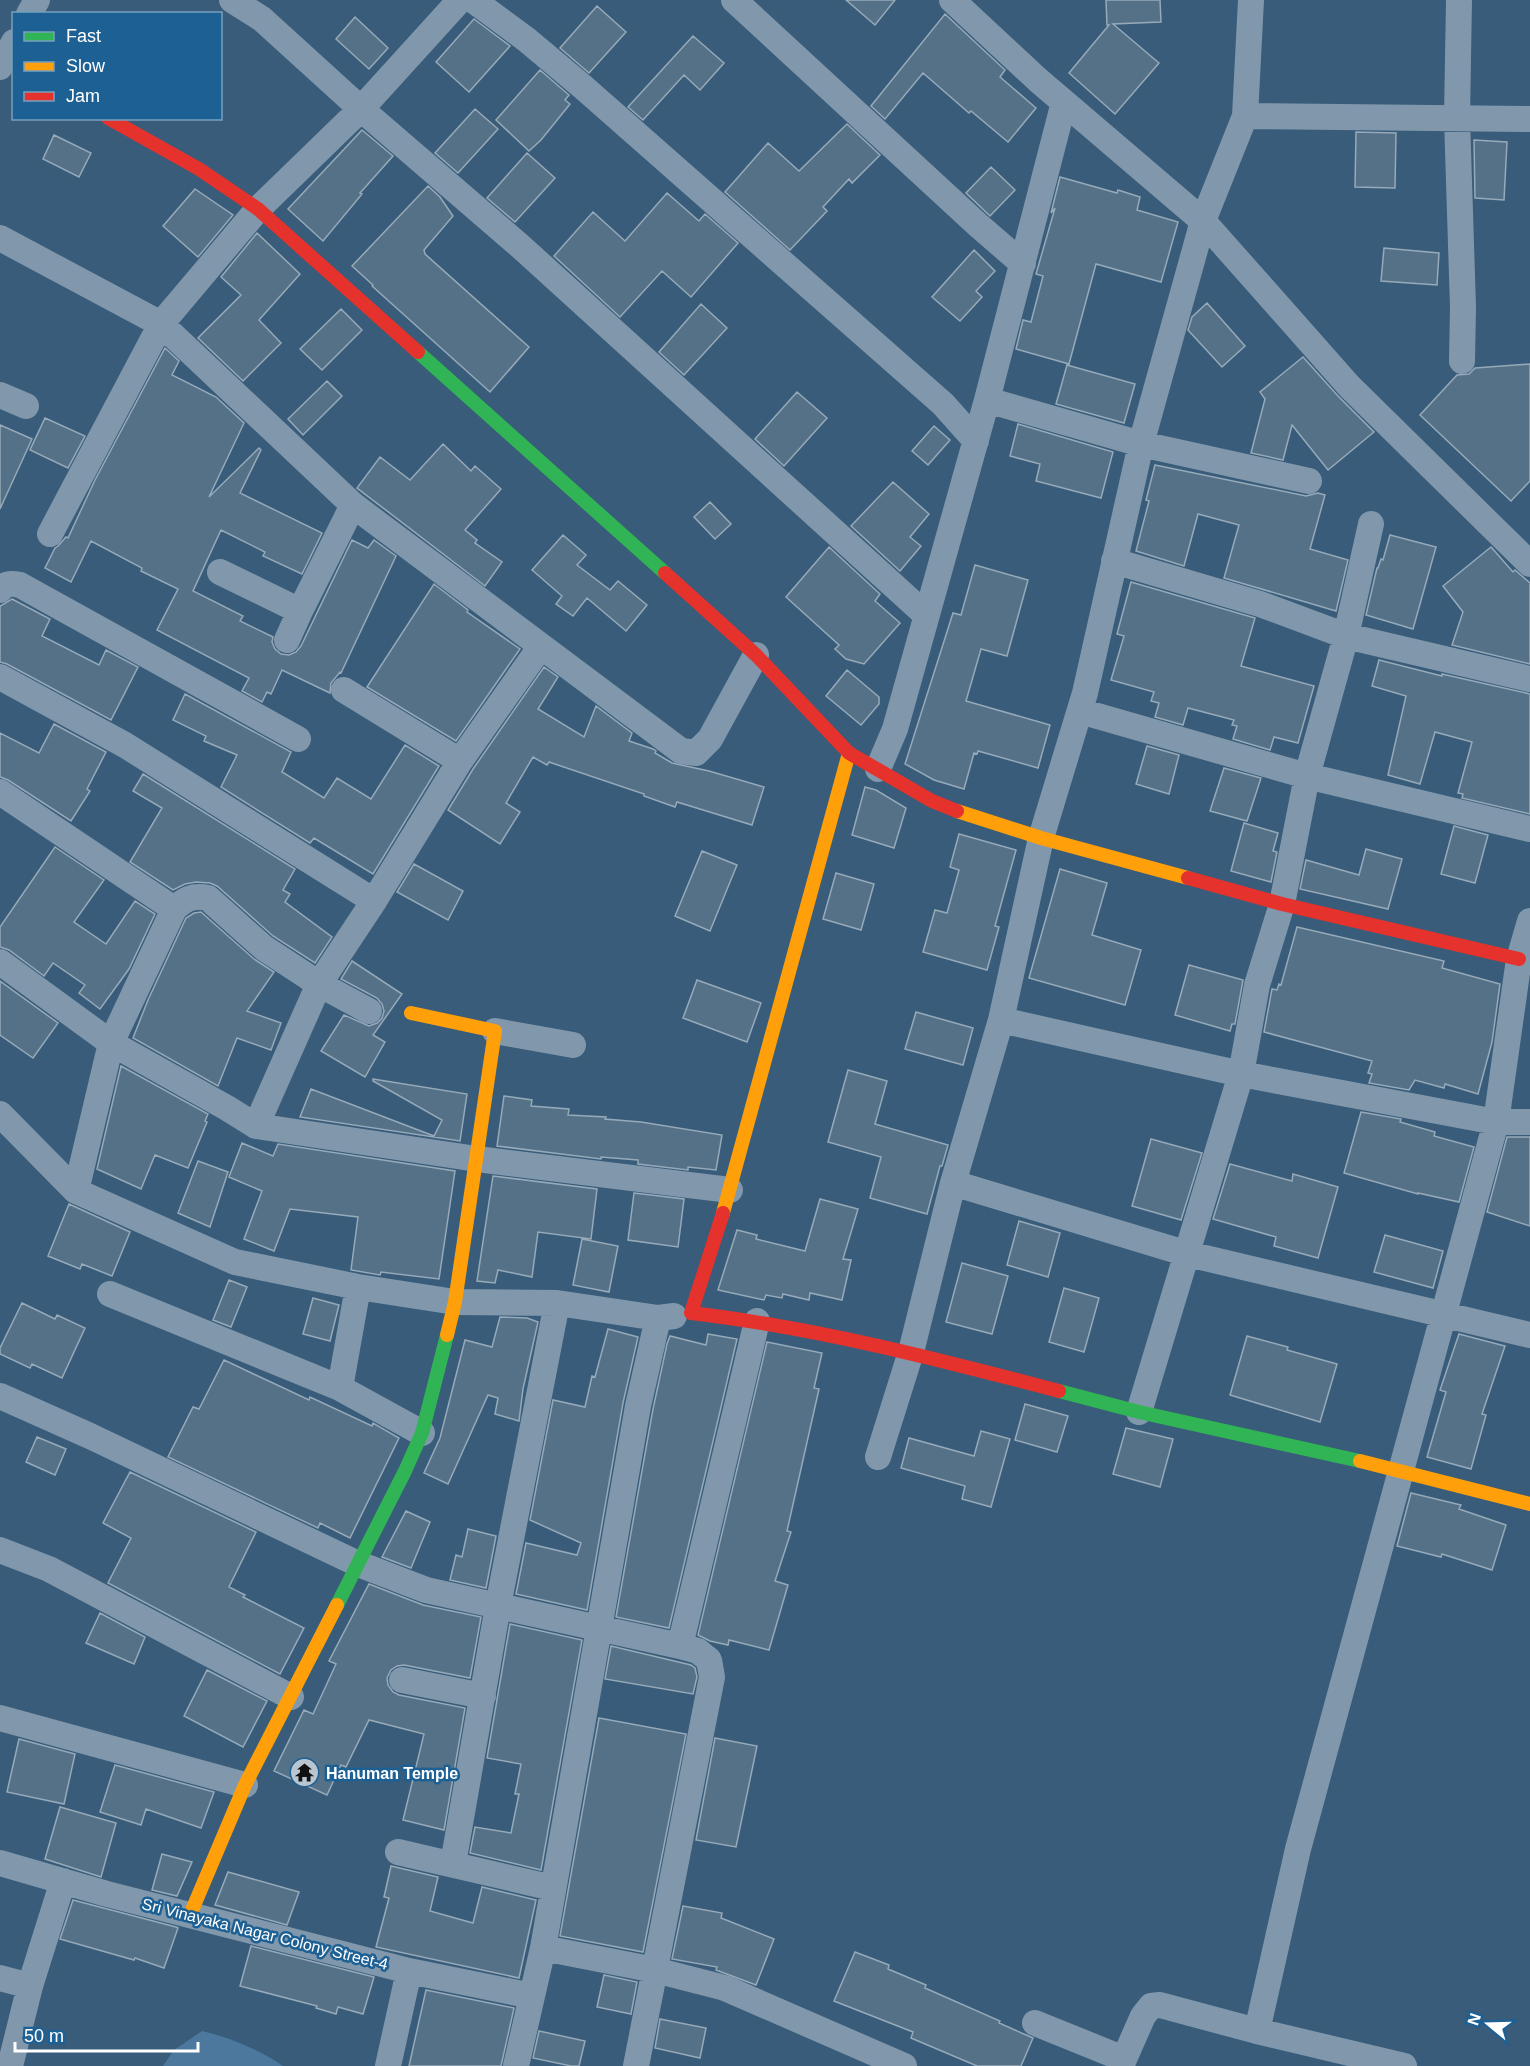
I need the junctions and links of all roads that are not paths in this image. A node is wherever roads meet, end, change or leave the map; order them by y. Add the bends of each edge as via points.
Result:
1 (232, 0) edge
2 (460, 0) edge
3 (473, 0) edge
4 (734, 0) edge
5 (952, 0) edge
6 (1251, 0) edge
7 (1459, 0) edge
8 (1064, 102) junction
9 (361, 110) junction
10 (1245, 116) junction
11 (1457, 118) junction
12 (1530, 119) edge
13 (112, 120) edge
14 (258, 208) junction
15 (1203, 220) junction
16 (0, 238) edge
17 (1023, 264) junction
18 (161, 324) junction
19 (1462, 361) dead end
20 (0, 395) edge
21 (987, 400) junction
22 (26, 406) dead end
23 (976, 441) junction
24 (1141, 444) junction
25 (1309, 481) dead end
26 (353, 505) junction
27 (1371, 524) dead end
28 (50, 534) dead end
29 (1114, 561) junction
30 (1530, 564) edge
31 (220, 572) dead end
32 (0, 590) edge
33 (300, 611) junction
34 (926, 615) junction
35 (1346, 636) junction
36 (287, 640) dead end
37 (541, 646) junction
38 (756, 655) junction
39 (0, 677) edge
40 (1530, 679) edge
41 (344, 690) dead end
42 (1080, 711) junction
43 (298, 739) dead end
44 (849, 753) junction
45 (460, 761) junction
46 (878, 769) junction
47 (1307, 776) junction
48 (0, 792) edge
49 (1530, 829) edge
50 (1041, 838) junction
51 (374, 901) junction
52 (1282, 904) junction
53 (174, 909) junction
54 (1530, 921) edge
55 (1519, 959) junction
56 (0, 962) edge
57 (319, 984) junction
58 (369, 1011) dead end
59 (411, 1013) dead end
60 (1001, 1020) junction
61 (495, 1031) junction
62 (111, 1043) junction
63 (573, 1045) dead end
64 (1241, 1074) junction
65 (0, 1114) edge
66 (1496, 1122) junction
67 (1530, 1122) edge
68 (256, 1126) junction
69 (477, 1159) junction
70 (953, 1182) junction
71 (730, 1190) junction
72 (76, 1191) junction
73 (1188, 1254) junction
74 (358, 1287) junction
75 (110, 1294) dead end
76 (455, 1302) junction
77 (557, 1304) junction
78 (691, 1313) junction
79 (1442, 1316) junction
80 (658, 1318) junction
81 (757, 1321) junction
82 (1530, 1335) edge
83 (910, 1352) junction
84 (340, 1388) junction
85 (0, 1396) edge
86 (1139, 1412) junction
87 (422, 1433) junction
88 (878, 1457) dead end
89 (1401, 1470) junction
90 (1530, 1504) edge
91 (0, 1550) edge
92 (356, 1563) junction
93 (498, 1606) junction
94 (600, 1628) junction
95 (680, 1646) junction
96 (402, 1680) dead end
97 (483, 1696) junction
98 (291, 1697) junction
99 (0, 1718) edge
100 (245, 1785) junction
101 (398, 1852) dead end
102 (0, 1863) edge
103 (453, 1864) junction
104 (63, 1881) junction
105 (554, 1888) junction
106 (190, 1915) junction
107 (543, 1948) junction
108 (655, 1970) junction
109 (409, 1971) junction
110 (0, 1978) edge
111 (30, 1986) junction
112 (532, 1996) junction
113 (1035, 2023) dead end
114 (1257, 2031) junction
115 (1123, 2063) edge
116 (10, 2066) edge
117 (388, 2066) edge
118 (516, 2066) edge
119 (636, 2066) edge
120 (904, 2066) edge
121 (1404, 2066) edge

1 - 9 street via 262,19
2 - 9 street
3 - 23 street via 583,87 943,404
4 - 17 street
5 - 8 street
6 - 10 street
7 - 11 street
8 - 15 street
8 - 17 street
9 - 14 street
9 - 34 street via 520,246
10 - 11 street
10 - 15 street
11 - 12 street
11 - 19 street
13 - 14 street via 199,169
14 - 18 street
14 - 38 street
15 - 24 street
15 - 30 street via 1349,386
16 - 18 street
17 - 21 street
18 - 26 street
18 - 28 street
20 - 22 street
21 - 23 street
21 - 24 street
23 - 34 street
24 - 25 street
24 - 29 street
26 - 33 street
26 - 37 street
27 - 35 street
29 - 35 street via 1260,604
29 - 42 street
31 - 33 street
32 - 43 street via 4,585 20,585
33 - 36 street
34 - 46 street via 895,729
35 - 40 street
35 - 47 street
37 - 38 street via 667,742 681,751 696,753 710,739
37 - 45 street
38 - 44 street
39 - 51 street via 125,745
41 - 45 street
42 - 47 street
42 - 50 street
44 - 46 street
44 - 71 street
45 - 51 street
46 - 50 street via 932,801
47 - 49 street
47 - 52 street
48 - 53 street
50 - 52 street
50 - 60 street
51 - 57 street
52 - 55 street
52 - 64 street via 1257,985
53 - 57 street via 186,899 208,898 264,948
53 - 62 street
54 - 55 street
55 - 66 street
56 - 62 street
57 - 58 street
57 - 68 street
59 - 61 street
60 - 64 street
60 - 70 street
61 - 63 street
61 - 69 street
62 - 68 street
62 - 72 street
64 - 66 street
64 - 73 street
65 - 72 street
66 - 67 street
66 - 79 street
68 - 69 street
69 - 71 street
69 - 76 street
70 - 73 street
70 - 83 street
71 - 78 street
72 - 74 street via 235,1262
73 - 79 street
73 - 86 street
74 - 76 street
74 - 84 street
75 - 84 street
76 - 77 street
76 - 87 street
77 - 80 street
77 - 93 street
78 - 80 street
78 - 81 street
79 - 82 street
79 - 89 street
80 - 94 street
81 - 83 street
81 - 95 street
83 - 86 street
83 - 88 street
84 - 87 street
85 - 92 street
86 - 89 street
87 - 92 street
89 - 90 street
89 - 114 street via 1298,1849
91 - 98 street via 49,1569
92 - 93 street via 426,1590
92 - 98 street
93 - 94 street
93 - 97 street
94 - 95 street
94 - 105 street
95 - 108 street via 698,1651 709,1660 712,1677
96 - 97 street
97 - 103 street
98 - 100 street
99 - 100 street
100 - 106 street
101 - 103 street
102 - 104 street, Sri Vinayaka Nagar Colony Street-4
103 - 105 street
104 - 106 street, Sri Vinayaka Nagar Colony Street-4
104 - 111 street
105 - 107 street
106 - 109 street, Sri Vinayaka Nagar Colony Street-4
107 - 108 street
107 - 112 street
108 - 119 street
108 - 120 street via 725,1988
109 - 112 street, Sri Vinayaka Nagar Colony Street-4
109 - 117 street
110 - 111 street
111 - 116 street
112 - 118 street
113 - 115 street
114 - 115 street via 1160,2005 1151,2006
114 - 121 street

